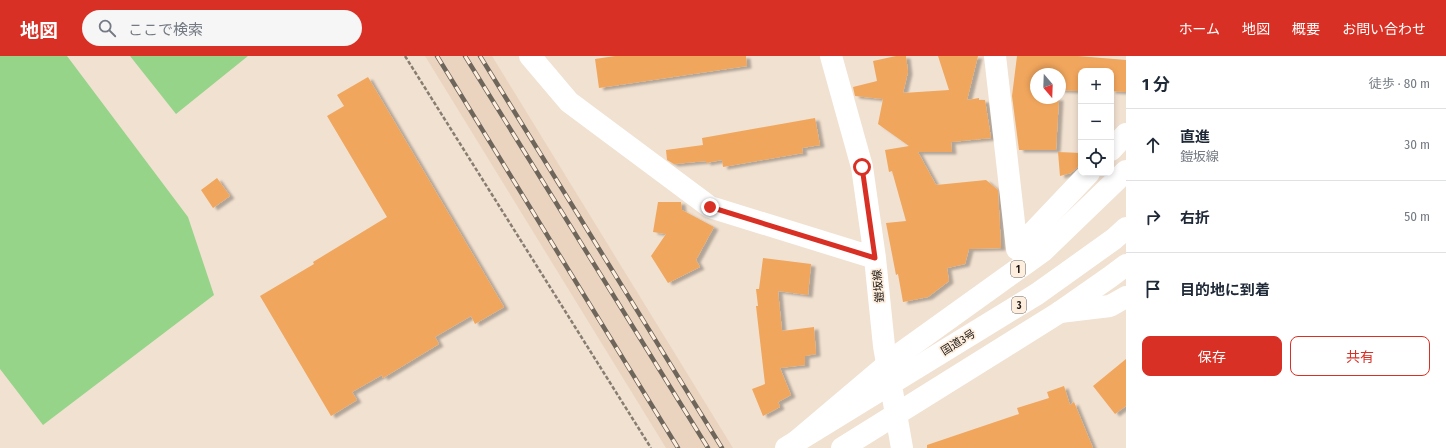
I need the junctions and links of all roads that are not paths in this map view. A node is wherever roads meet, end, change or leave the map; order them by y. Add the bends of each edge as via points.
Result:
1 (530, 56) edge
2 (831, 56) edge
3 (995, 56) edge
4 (1126, 134) edge
5 (1114, 147) edge
6 (1125, 172) edge
7 (1086, 176) edge
8 (1126, 228) edge
9 (875, 258) junction
10 (1126, 264) edge
11 (1126, 297) edge
12 (1060, 312) junction
13 (881, 379) junction
14 (791, 445) edge
15 (842, 448) edge
16 (902, 448) edge

1 - 9 main road via 569,102 710,207
2 - 9 main road, 鎧坂線 via 862,167
3 - 7 main road via 1017,249
4 - 5 main road
6 - 13 main road, 1 via 1043,251 902,352
8 - 13 main road, 国道3号 / 3 via 1037,294 906,374
9 - 16 main road, 鎧坂線 via 884,346
10 - 12 main road
11 - 12 main road via 1110,306
12 - 15 main road
13 - 14 main road, 1

